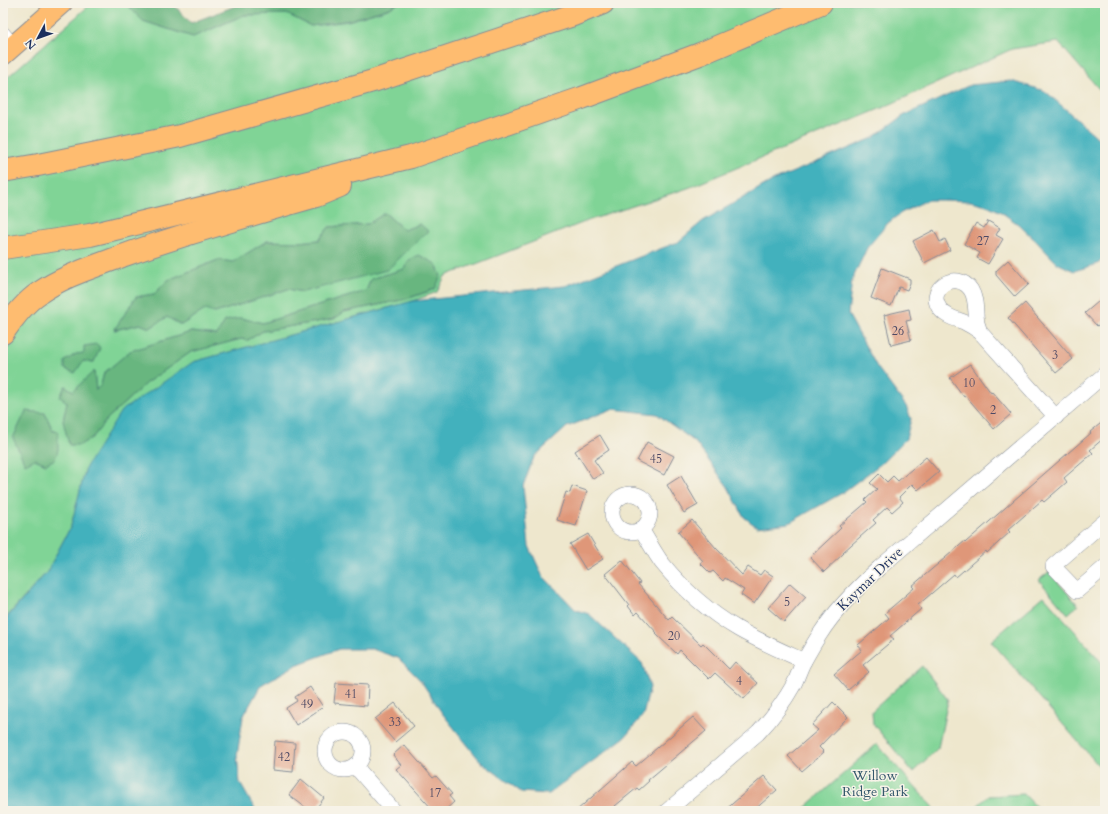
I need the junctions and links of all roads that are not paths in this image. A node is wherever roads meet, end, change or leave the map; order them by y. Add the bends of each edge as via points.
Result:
1 (62, 3) edge
2 (603, 3) edge
3 (820, 3) edge
4 (6, 45) edge
5 (411, 157) junction
6 (3, 171) edge
7 (3, 248) edge
8 (980, 332) dead end
9 (3, 333) edge
10 (1105, 374) edge
11 (1056, 417) junction
12 (1105, 521) edge
13 (641, 529) dead end
14 (1105, 567) edge
15 (804, 661) junction
16 (356, 767) dead end
17 (394, 811) edge
18 (667, 811) edge

1 - 4 main road
2 - 6 highway via 373,82 172,137
3 - 5 highway via 693,57
5 - 7 highway via 90,235
5 - 9 highway via 316,196 155,244 70,275 28,302
8 - 11 street
10 - 11 street, Kaymar Drive
11 - 15 street, Kaymar Drive via 857,588 832,617
12 - 14 street via 1053,566 1077,591
13 - 15 street via 661,562 702,603 738,629
15 - 18 street, Kaymar Drive via 795,683 771,719
16 - 17 street

